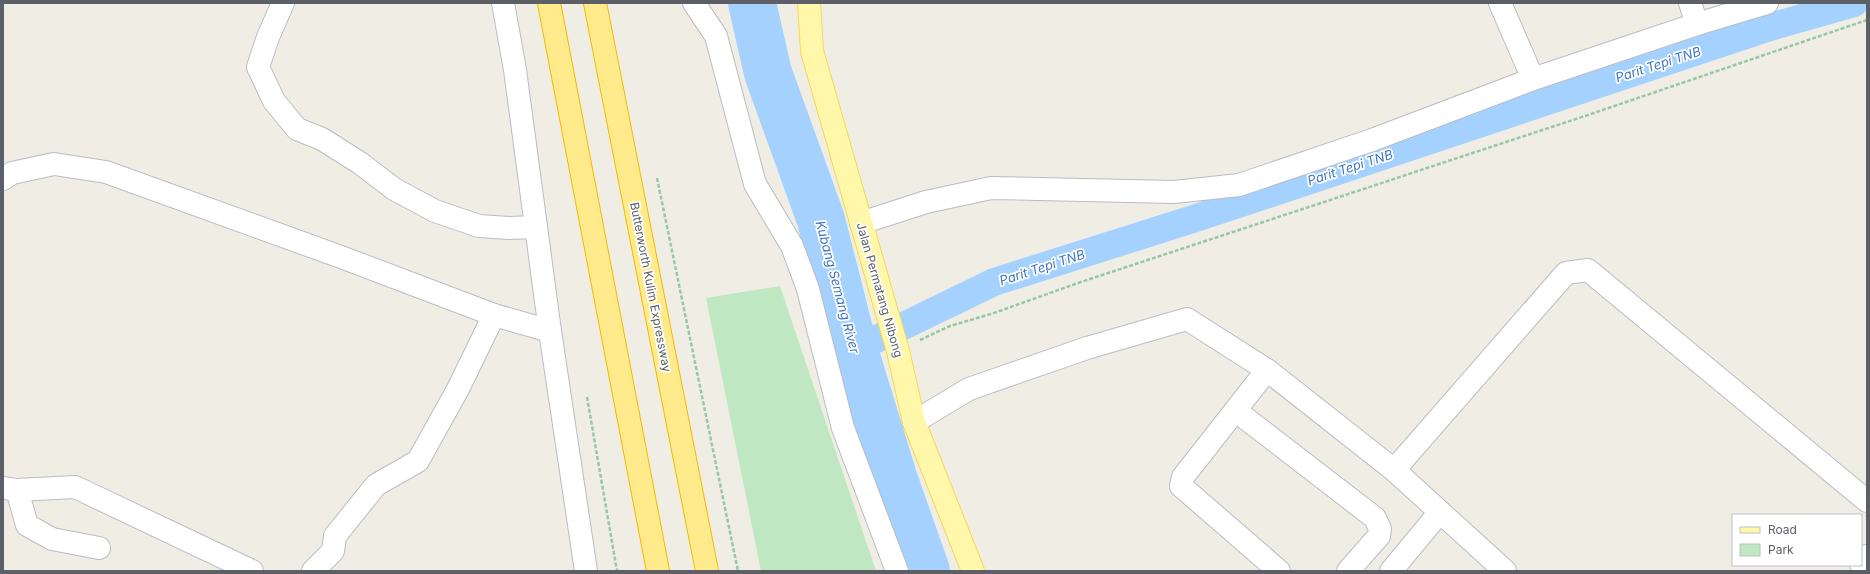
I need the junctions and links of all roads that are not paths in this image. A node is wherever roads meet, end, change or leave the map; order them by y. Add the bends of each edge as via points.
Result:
1 (283, 3) edge
2 (503, 3) edge
3 (548, 3) edge
4 (595, 3) edge
5 (694, 3) edge
6 (809, 3) edge
7 (1500, 3) edge
8 (1690, 3) edge
9 (1767, 3) edge
10 (1697, 24) junction
11 (1533, 79) junction
12 (3, 179) edge
13 (861, 224) junction
14 (536, 227) junction
15 (494, 315) junction
16 (550, 331) junction
17 (1267, 370) junction
18 (1236, 411) junction
19 (914, 422) junction
20 (1394, 470) junction
21 (10, 489) edge
22 (1867, 501) edge
23 (1440, 512) junction
24 (99, 548) dead end
25 (252, 571) edge
26 (313, 571) edge
27 (586, 571) edge
28 (658, 571) edge
29 (707, 571) edge
30 (897, 571) edge
31 (973, 571) edge
32 (1279, 571) edge
33 (1348, 571) edge
34 (1391, 571) edge
35 (1505, 571) edge

1 - 14 street via 258,67 274,101 297,129 322,139 394,189 435,211 479,226
2 - 14 street via 515,70
3 - 28 highway
4 - 29 highway, Butterworth Kulim Expressway
5 - 30 street via 716,36 755,184 792,246 808,289 843,428
6 - 13 main road, Jalan Permatang Nibong via 812,51
7 - 11 street
8 - 10 street
9 - 10 street
10 - 11 street
11 - 13 street via 1372,140 1239,185 1174,192 991,188 926,202
12 - 15 street via 12,174 54,164 106,172
13 - 19 main road, Jalan Permatang Nibong
14 - 16 street
15 - 16 street
15 - 26 street via 458,389 418,461 376,485 335,536 333,551
16 - 27 street
17 - 18 street
17 - 19 street via 1187,319 1087,348 969,389
17 - 20 street
18 - 32 street via 1183,477 1181,486
18 - 33 street via 1375,518 1380,529 1379,536
19 - 31 main road, Jalan Permatang Nibong
20 - 22 street via 1566,273 1588,270
20 - 23 street
21 - 24 street via 27,525 52,539
21 - 25 street via 75,487
23 - 34 street
23 - 35 street

